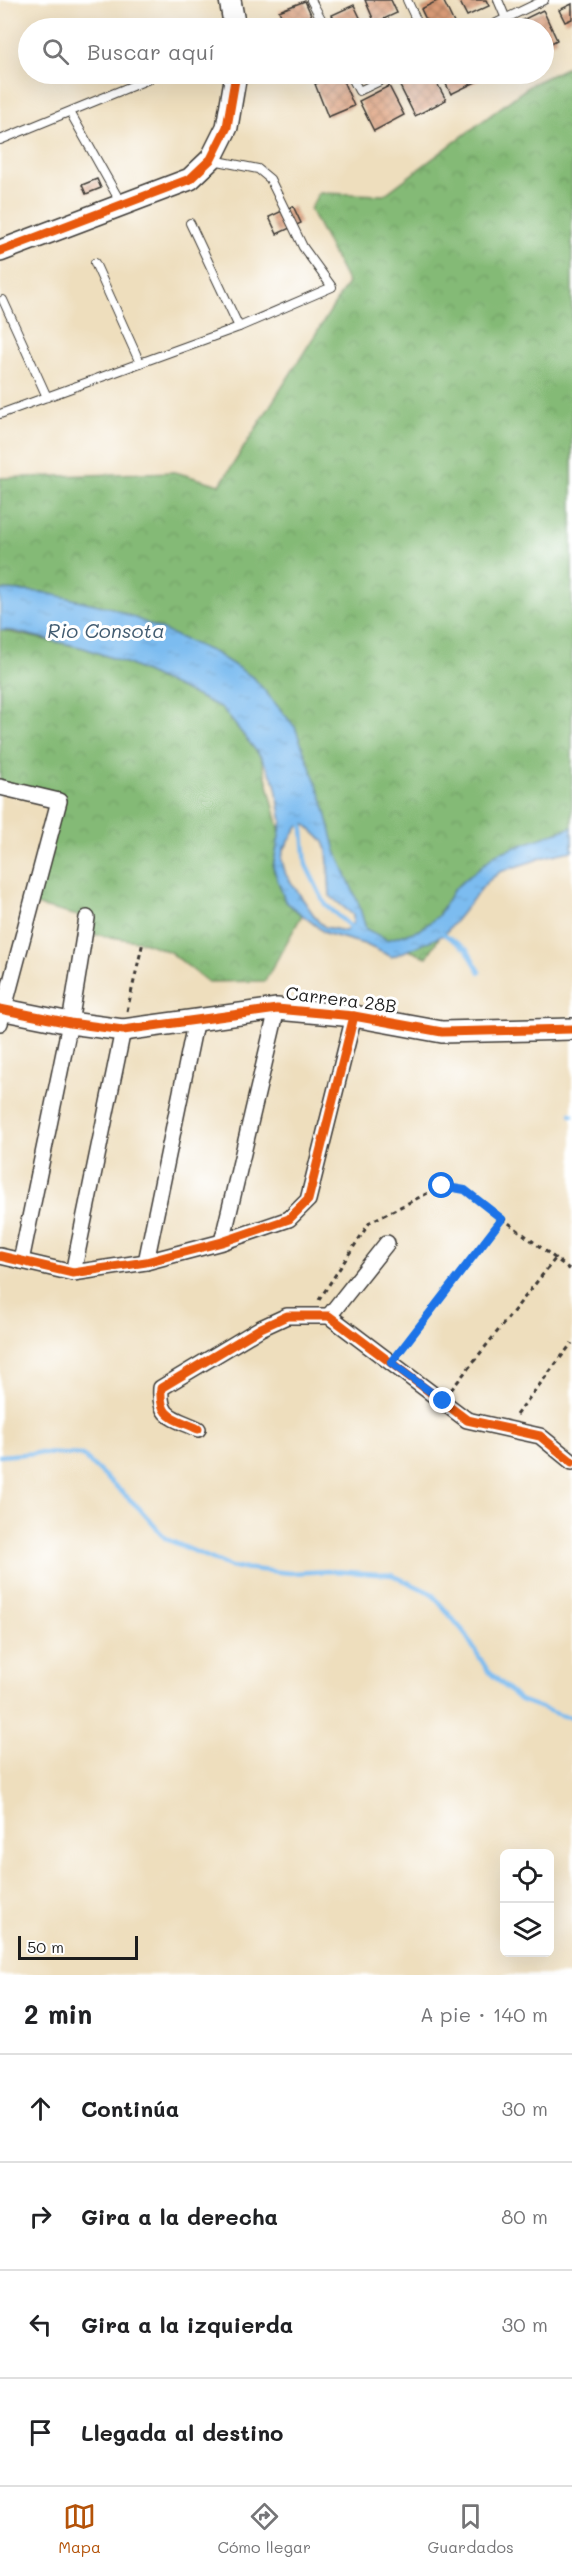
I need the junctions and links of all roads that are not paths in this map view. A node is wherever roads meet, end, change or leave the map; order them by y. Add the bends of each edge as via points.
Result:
1 (230, 0) edge
2 (311, 0) edge
3 (407, 0) edge
4 (498, 0) edge
5 (544, 0) edge
6 (233, 18) edge
7 (321, 18) edge
8 (415, 18) edge
9 (506, 18) edge
10 (508, 18) edge
11 (137, 84) edge
12 (234, 84) edge
13 (355, 84) edge
14 (375, 84) edge
15 (70, 112) junction
16 (0, 140) edge
17 (211, 159) junction
18 (123, 207) junction
19 (190, 223) dead end
20 (0, 251) edge
21 (95, 263) dead end
22 (3, 300) dead end
23 (239, 327) junction
24 (141, 363) junction
25 (47, 397) junction
26 (0, 414) edge
27 (0, 788) edge
28 (87, 918) dead end
29 (277, 1009) junction
30 (1, 1014) edge
31 (354, 1016) junction
32 (196, 1019) junction
33 (70, 1023) junction
34 (572, 1029) edge
35 (123, 1030) junction
36 (222, 1242) junction
37 (387, 1243) dead end
38 (0, 1256) edge
39 (21, 1261) junction
40 (146, 1262) junction
41 (73, 1273) junction
42 (329, 1316) junction
43 (198, 1429) dead end
44 (572, 1462) edge

1 - 6 street
2 - 7 lane
3 - 8 lane
4 - 9 lane
5 - 10 lane
11 - 15 lane
12 - 17 street via 227,127
13 - 14 lane via 359,92
15 - 16 lane
15 - 18 lane
17 - 18 street via 190,179
17 - 23 lane via 258,169 270,179 303,248 332,287
18 - 20 street
19 - 23 lane
21 - 24 lane
22 - 25 lane
23 - 24 lane
24 - 25 lane
25 - 26 lane
27 - 30 street via 59,801
28 - 33 street
29 - 31 street, Carrera 28B
29 - 32 street, Carrera 28B
29 - 36 street
30 - 33 street, Carrera 28B
31 - 34 street, Carrera 28B via 442,1032
31 - 36 street via 308,1200 289,1219
32 - 35 street, Carrera 28B
32 - 40 street
33 - 35 street, Carrera 28B
33 - 39 street
35 - 41 street
36 - 40 street
37 - 42 street
38 - 39 street
39 - 41 street
40 - 41 street
42 - 43 street via 287,1316 161,1388 163,1412
42 - 44 street via 467,1420 540,1436

